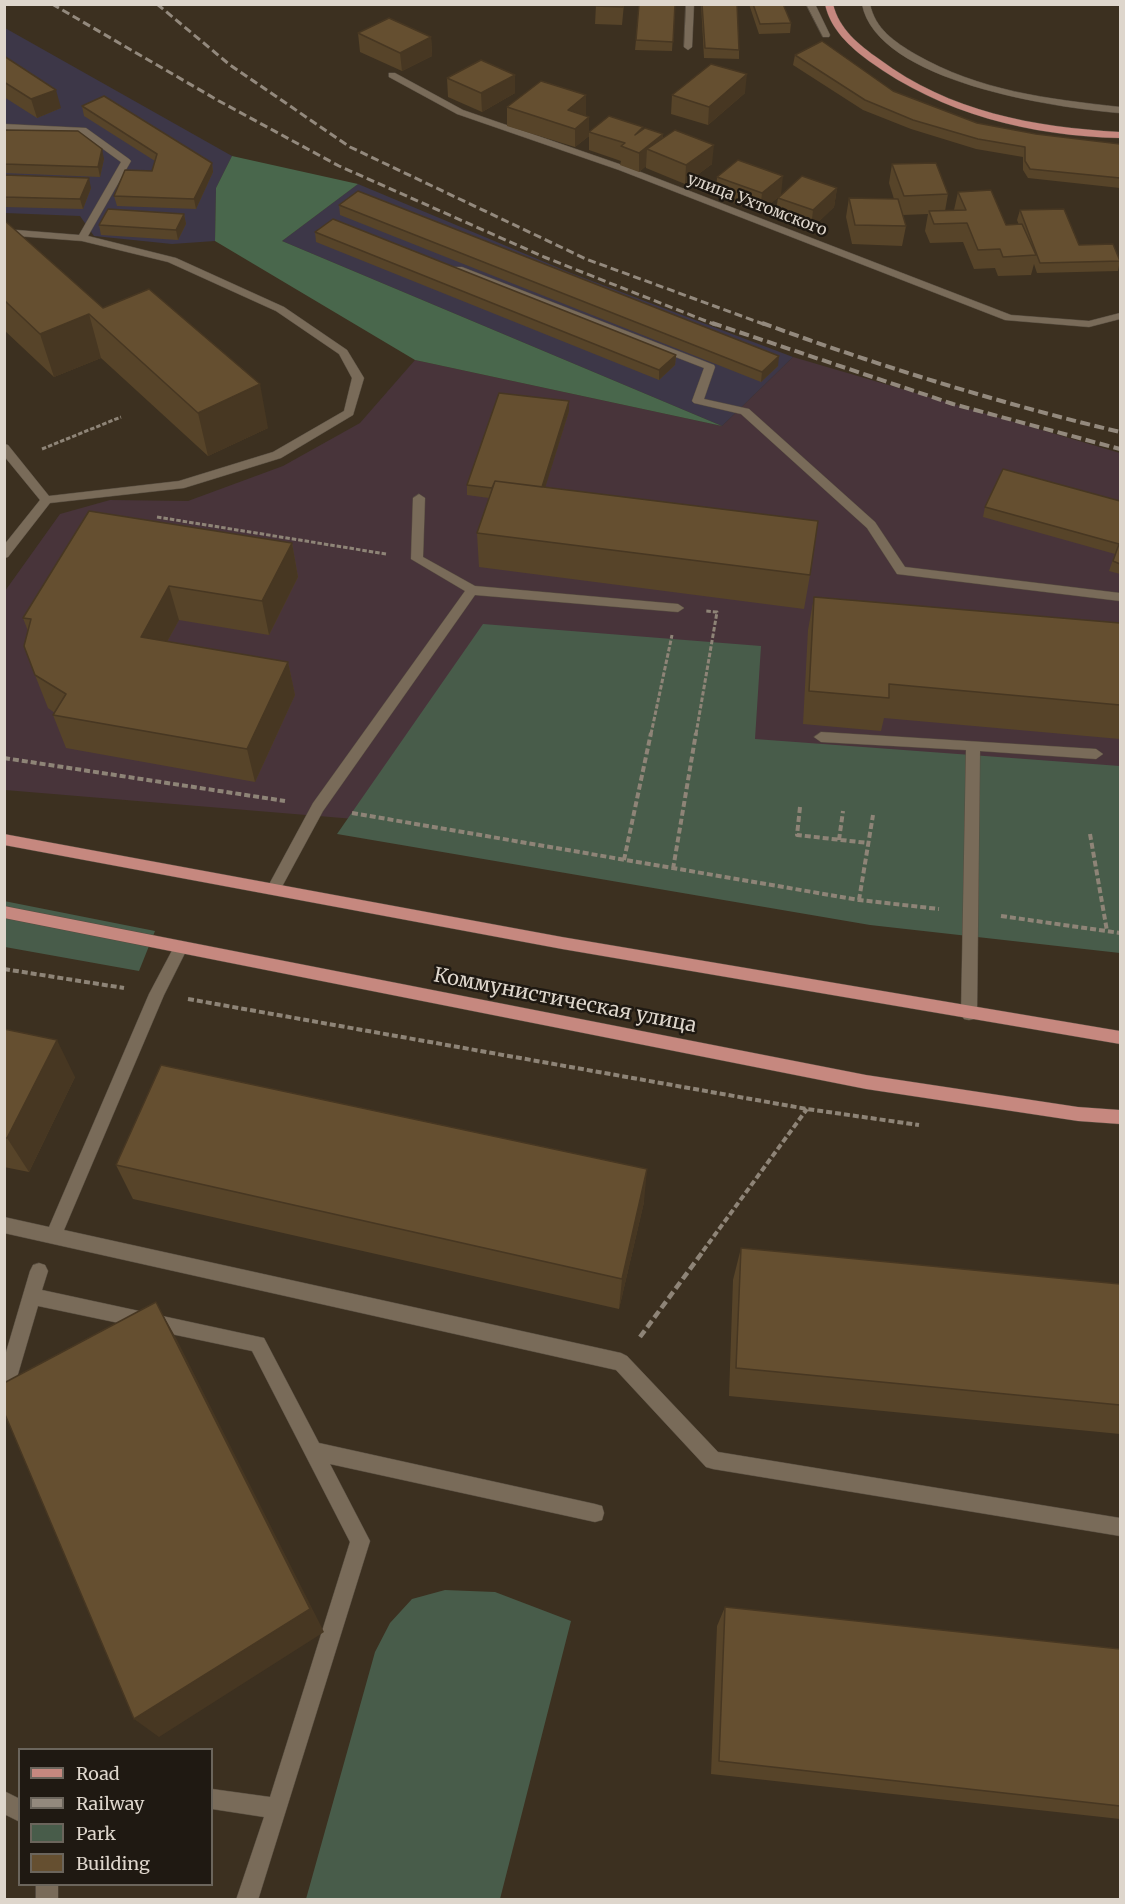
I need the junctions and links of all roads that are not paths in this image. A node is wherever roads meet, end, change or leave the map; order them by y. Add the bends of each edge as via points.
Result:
1 (690, 4) edge
2 (810, 4) edge
3 (829, 4) edge
4 (866, 4) edge
5 (826, 36) dead end
6 (688, 47) dead end
7 (392, 75) dead end
8 (1120, 110) edge
9 (948, 115) edge
10 (4, 128) edge
11 (1120, 135) edge
12 (1120, 145) edge
13 (4, 232) edge
14 (82, 238) junction
15 (449, 265) edge
16 (1120, 316) edge
17 (4, 448) edge
18 (419, 498) dead end
19 (46, 500) junction
20 (4, 554) edge
21 (472, 590) junction
22 (1120, 597) edge
23 (678, 608) road end
24 (821, 737) dead end
25 (973, 744) junction
26 (1096, 754) dead end
27 (4, 839) edge
28 (273, 890) junction
29 (4, 912) edge
30 (181, 947) junction
31 (969, 1014) junction
32 (1120, 1038) edge
33 (1120, 1117) edge
34 (4, 1225) edge
35 (54, 1234) junction
36 (39, 1270) dead end
37 (32, 1296) junction
38 (4, 1391) edge
39 (314, 1451) junction
40 (595, 1513) dead end
41 (1120, 1527) edge
42 (213, 1799) edge
43 (4, 1801) edge
44 (277, 1808) junction
45 (18, 1811) edge
46 (247, 1899) edge

1 - 6 street
2 - 5 street
3 - 11 main road via 851,42 881,67 956,108 1077,134
4 - 8 street via 867,15 882,36 938,70 1000,94
7 - 16 street, улица Ухтомского via 460,112 622,168 1009,318 1089,324
9 - 12 street via 985,127 1042,137
10 - 14 street via 82,130 126,161
13 - 14 street
14 - 19 street via 172,260 280,309 343,352 358,378 349,413 277,455 180,485
15 - 22 street via 710,367 698,401 746,411 871,525 901,571
17 - 19 street
18 - 21 street via 417,559
19 - 20 street
21 - 23 street
21 - 28 street via 318,807
24 - 25 street
25 - 26 street
25 - 31 street
27 - 28 main road
28 - 31 main road
29 - 30 main road, Коммунистическая улица
30 - 33 main road, Коммунистическая улица via 866,1082
30 - 35 street
31 - 32 main road
34 - 35 street
35 - 41 street via 621,1362 713,1460
36 - 37 street
37 - 38 street
37 - 39 street via 258,1344
39 - 40 street
39 - 44 street via 360,1541
42 - 44 street
43 - 45 street
44 - 46 street

